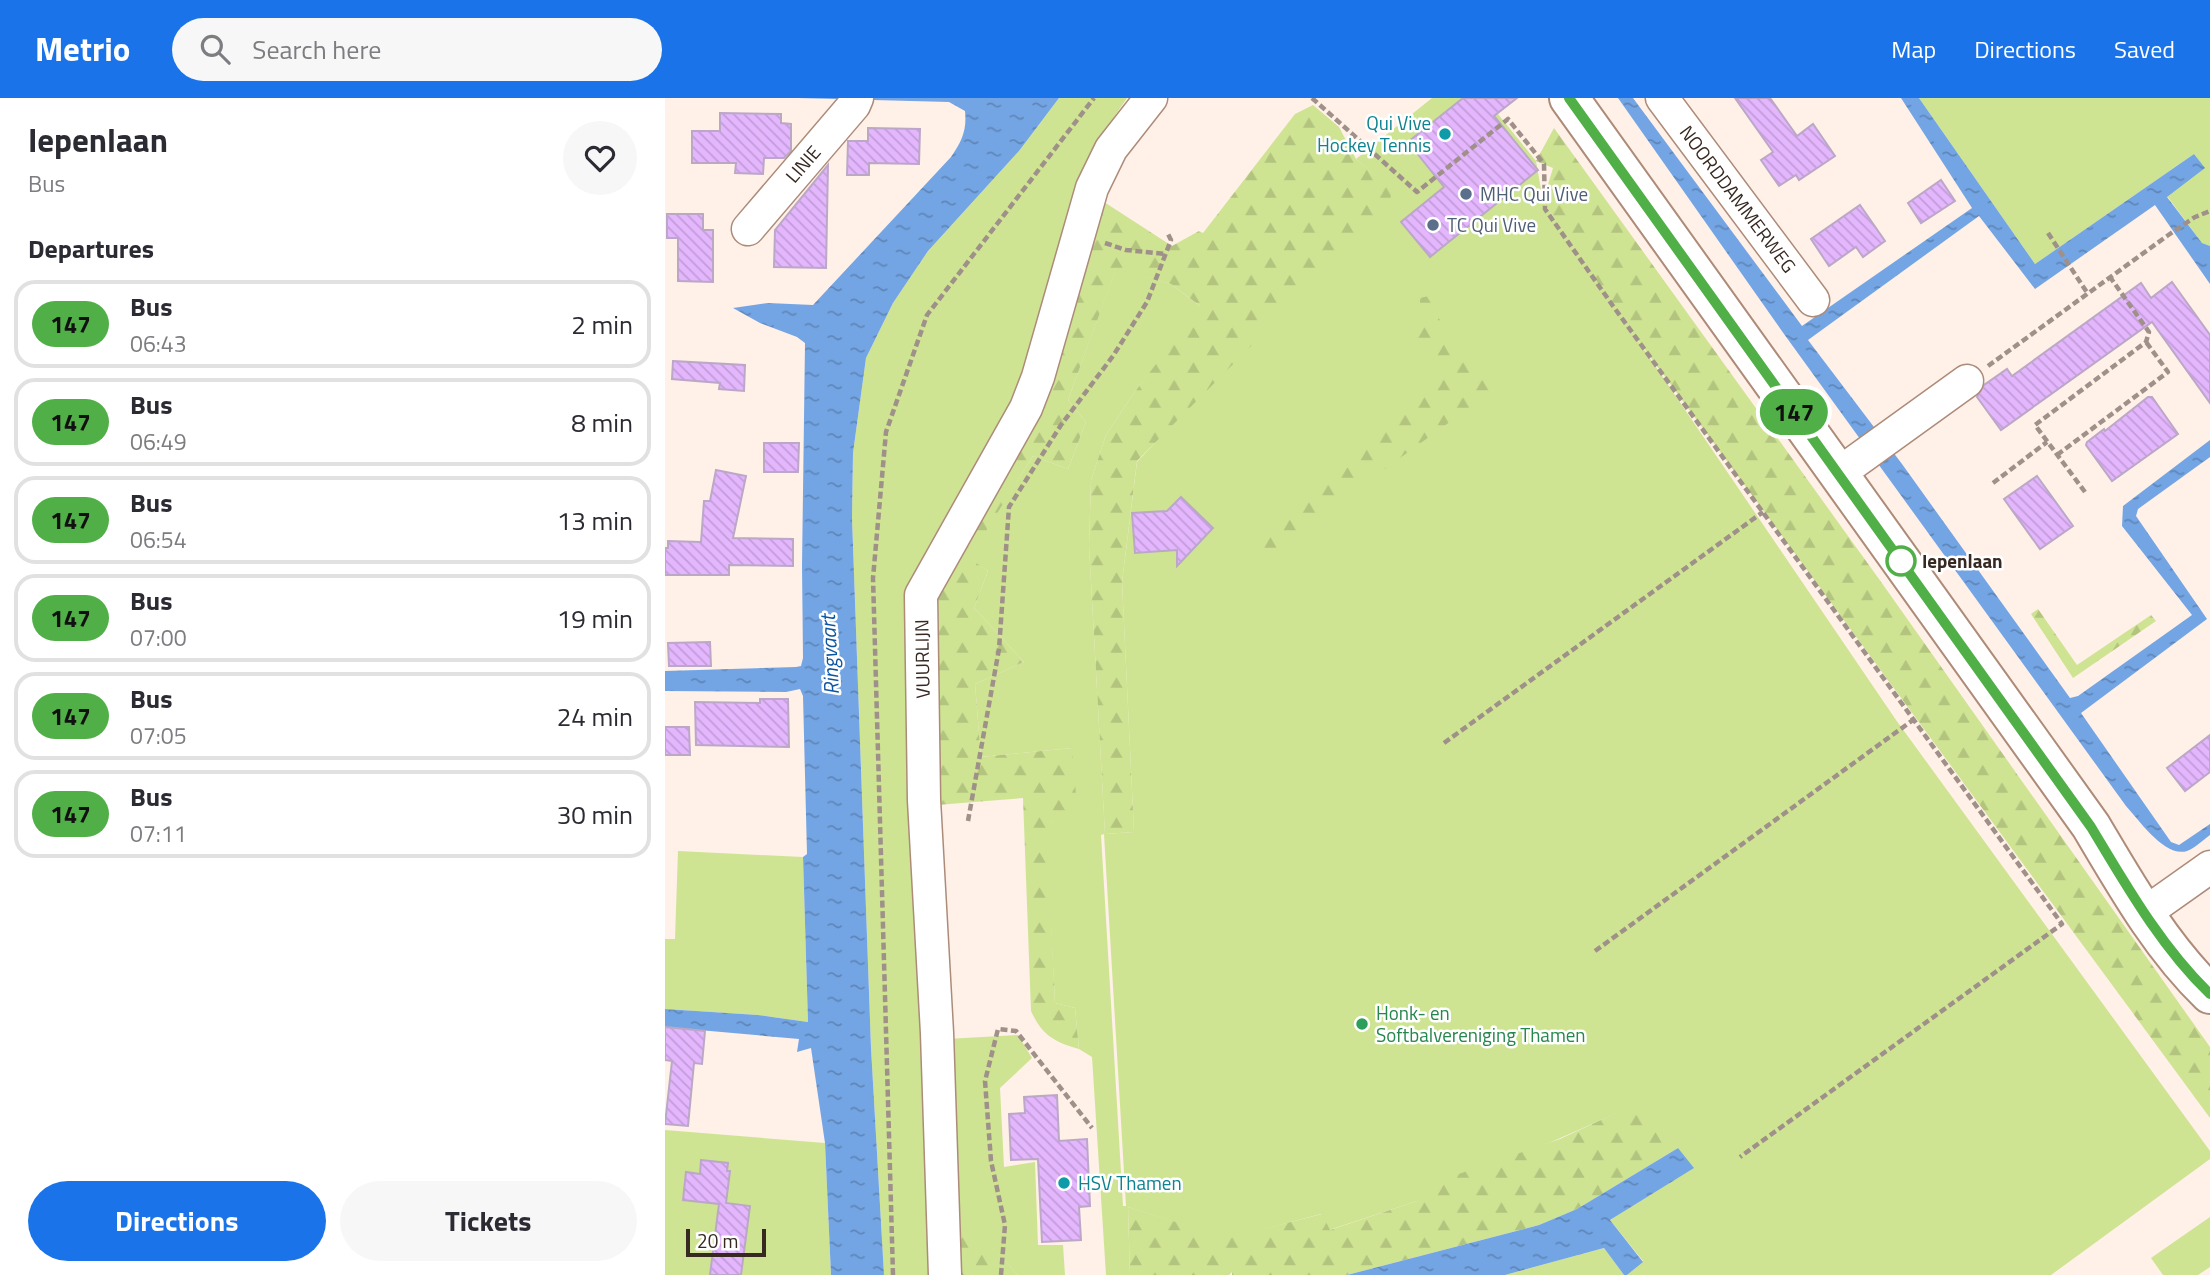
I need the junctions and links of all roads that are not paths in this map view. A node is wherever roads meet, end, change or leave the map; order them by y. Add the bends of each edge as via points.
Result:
1 (1151, 98) edge
2 (1569, 98) edge
3 (1662, 98) edge
4 (856, 101) edge
5 (748, 229) dead end
6 (1814, 300) dead end
7 (1967, 381) road end
8 (1849, 466) junction
9 (2210, 867) edge
10 (2153, 907) junction
11 (2210, 972) edge
12 (2210, 994) edge
13 (945, 1275) edge

1 - 13 street, VUURLIJN via 1111,149 1092,188 1026,408 921,595 923,800
2 - 8 street
3 - 6 street, NOORDDAMMERWEG
4 - 5 street, LINIE
7 - 8 street
8 - 10 street via 2091,827
9 - 10 street
10 - 11 street via 2207,963
10 - 12 street via 2191,976

